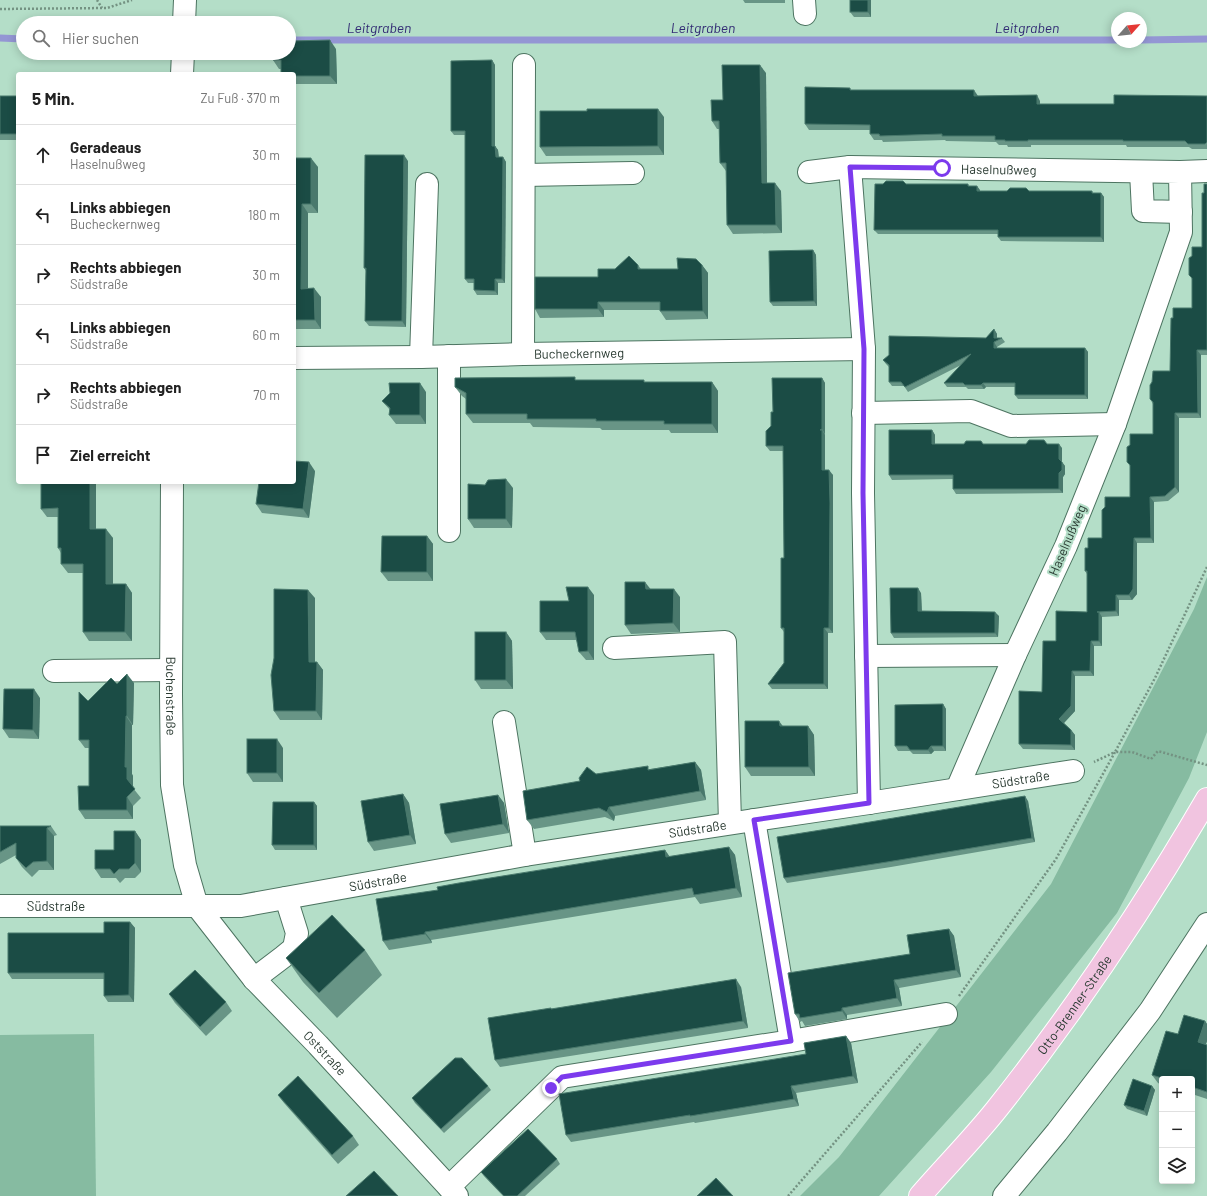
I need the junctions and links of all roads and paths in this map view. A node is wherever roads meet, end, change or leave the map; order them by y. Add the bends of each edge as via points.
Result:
1 (97, 0) edge
2 (132, 0) edge
3 (185, 0) edge
4 (102, 8) junction
5 (0, 9) edge
6 (184, 16) edge
7 (183, 60) edge
8 (524, 65) dead end
9 (182, 72) edge
10 (850, 167) junction
11 (1207, 171) edge
12 (810, 172) dead end
13 (1141, 172) junction
14 (1180, 172) junction
15 (633, 173) dead end
16 (524, 175) junction
17 (428, 184) dead end
18 (1181, 212) junction
19 (864, 349) junction
20 (523, 354) junction
21 (449, 356) junction
22 (421, 357) junction
23 (296, 358) edge
24 (863, 413) junction
25 (1115, 424) junction
26 (172, 484) edge
27 (450, 531) dead end
28 (1207, 567) edge
29 (614, 648) dead end
30 (1015, 655) junction
31 (866, 656) junction
32 (54, 670) dead end
33 (171, 670) junction
34 (504, 722) dead end
35 (1115, 752) junction
36 (1207, 765) edge
37 (1073, 771) joint
38 (957, 789) junction
39 (1207, 799) edge
40 (869, 803) junction
41 (754, 820) junction
42 (730, 824) junction
43 (526, 855) junction
44 (286, 898) junction
45 (0, 906) edge
46 (197, 906) junction
47 (1207, 924) edge
48 (254, 979) junction
49 (946, 1014) junction
50 (791, 1041) junction
51 (453, 1192) edge
52 (788, 1196) edge
53 (920, 1196) edge
54 (1004, 1196) edge

1 - 4 path
2 - 4 path
3 - 6 street
4 - 5 path
7 - 9 street
8 - 16 street
10 - 12 street, Haselnußweg
10 - 13 street, Haselnußweg
10 - 19 street
11 - 14 street, Haselnußweg
13 - 14 street, Haselnußweg
13 - 18 street via 1143,211
14 - 18 street, Haselnußweg
15 - 16 street
16 - 20 street
17 - 22 street
18 - 25 street, Haselnußweg via 1181,232
19 - 20 street, Bucheckernweg
19 - 24 street
20 - 21 street, Bucheckernweg
21 - 22 street, Bucheckernweg
21 - 27 street
22 - 23 street, Bucheckernweg
24 - 25 street via 971,411 1011,426
24 - 31 street
25 - 30 street, Haselnußweg via 1066,546
26 - 33 street, Buchenstraße
28 - 35 path via 1155,678
29 - 42 street via 725,642
30 - 31 street
30 - 38 street, Haselnußweg
31 - 40 street
32 - 33 street
33 - 46 street, Buchenstraße via 172,785 185,865
34 - 43 street
35 - 36 path via 1132,752 1151,759 1158,751
35 - 37 path
35 - 49 path via 1056,859
37 - 38 street, Südstraße
38 - 40 street, Südstraße
39 - 53 main road, Otto-Brenner-Straße via 1172,860 1082,994 996,1110
40 - 41 street, Südstraße
41 - 42 street, Südstraße
41 - 50 street
42 - 43 street, Südstraße
43 - 44 street, Südstraße
44 - 46 street, Südstraße via 241,906
44 - 48 street via 298,933 294,948
45 - 46 street, Südstraße
46 - 48 street, Oststraße
47 - 54 street via 1150,1012
48 - 51 street, Oststraße
49 - 50 street
49 - 52 path
50 - 51 street via 562,1077

